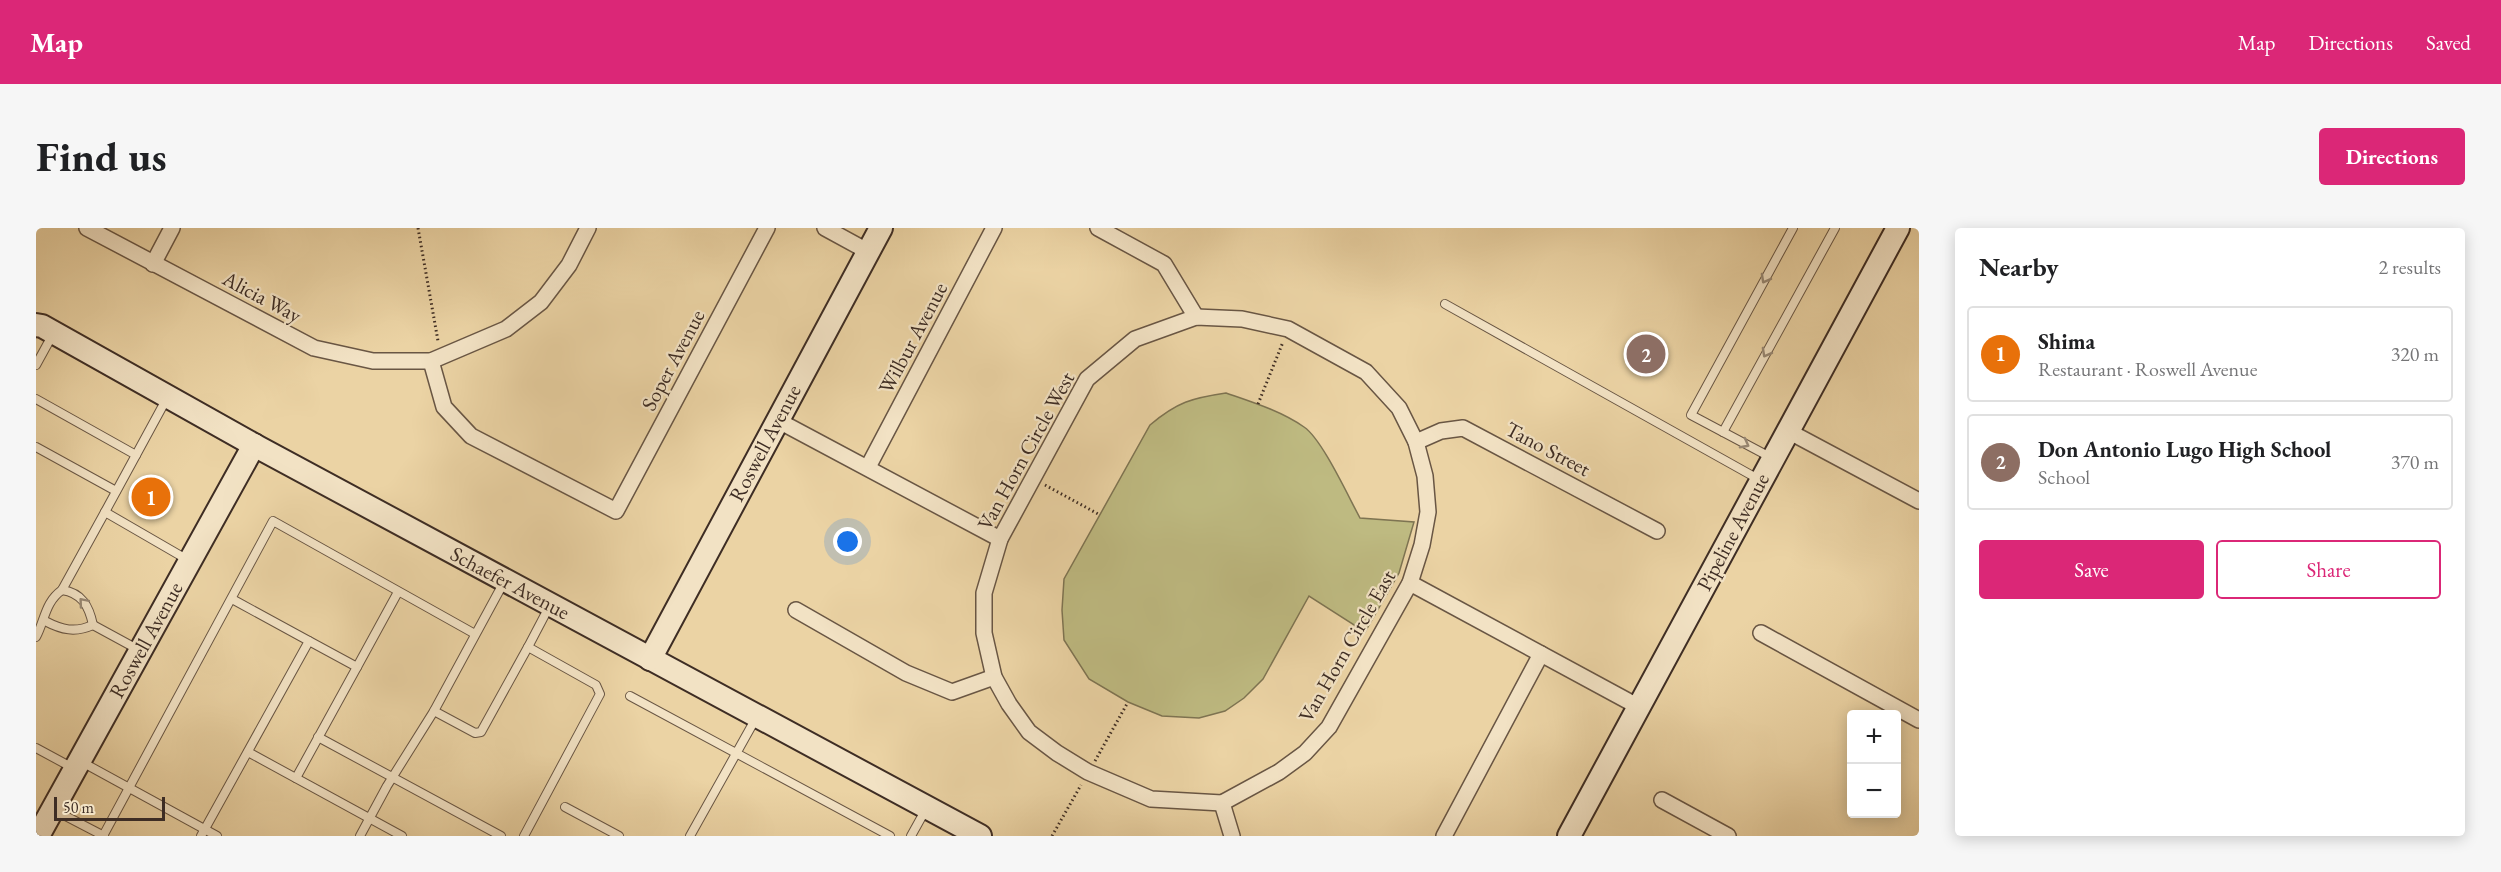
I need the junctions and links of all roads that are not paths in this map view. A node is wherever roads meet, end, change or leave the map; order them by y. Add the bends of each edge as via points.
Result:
1 (87, 228) edge
2 (172, 228) edge
3 (588, 228) edge
4 (767, 228) edge
5 (825, 228) edge
6 (881, 228) edge
7 (994, 228) edge
8 (1098, 228) edge
9 (1793, 228) edge
10 (1835, 228) edge
11 (1898, 228) edge
12 (869, 252) junction
13 (153, 264) junction
14 (1445, 304) dead end
15 (1196, 317) junction
16 (42, 325) edge
17 (436, 359) junction
18 (36, 365) edge
19 (168, 397) junction
20 (36, 399) edge
21 (777, 420) junction
22 (1788, 431) junction
23 (1723, 432) junction
24 (1416, 442) junction
25 (254, 445) junction
26 (36, 447) edge
27 (135, 454) junction
28 (1773, 459) junction
29 (868, 467) junction
30 (1761, 481) junction
31 (116, 491) junction
32 (1919, 501) edge
33 (105, 512) junction
34 (1657, 531) dead end
35 (1000, 539) junction
36 (189, 561) junction
37 (505, 581) junction
38 (1410, 583) junction
39 (62, 590) junction
40 (398, 592) junction
41 (232, 599) junction
42 (550, 605) junction
43 (796, 610) dead end
44 (45, 621) junction
45 (93, 625) junction
46 (1761, 633) dead end
47 (475, 634) junction
48 (36, 637) edge
49 (309, 641) junction
50 (528, 647) junction
51 (140, 650) junction
52 (1541, 654) junction
53 (650, 659) junction
54 (357, 667) junction
55 (994, 677) junction
56 (630, 696) dead end
57 (1639, 707) junction
58 (434, 711) junction
59 (757, 716) junction
60 (1919, 720) edge
61 (318, 737) junction
62 (36, 748) edge
63 (249, 752) junction
64 (737, 753) junction
65 (77, 764) junction
66 (296, 778) junction
67 (393, 778) junction
68 (129, 788) junction
69 (1662, 800) dead end
70 (1222, 803) junction
71 (565, 807) dead end
72 (926, 807) junction
73 (53, 809) junction
74 (369, 818) junction
75 (203, 833) edge
76 (38, 836) edge
77 (104, 836) edge
78 (217, 836) edge
79 (360, 836) edge
80 (402, 836) edge
81 (501, 836) edge
82 (524, 836) edge
83 (619, 836) edge
84 (690, 836) edge
85 (890, 836) edge
86 (911, 836) edge
87 (980, 836) edge
88 (1232, 836) edge
89 (1444, 836) edge
90 (1569, 836) edge
91 (1728, 836) edge

1 - 13 street, Alicia Way
2 - 13 street
3 - 17 street via 569,265 541,302 507,329
4 - 17 street, Soper Avenue via 616,511 471,436 444,407
5 - 12 street
6 - 12 main road, Roswell Avenue
7 - 29 street, Wilbur Avenue
8 - 15 street via 1164,264
9 -> 23 lane via 1691,415
10 -> 23 lane
11 - 22 main road, Pipeline Avenue
12 - 21 main road, Roswell Avenue
13 - 17 street, Alicia Way via 314,348 373,360
14 - 30 lane
15 - 24 street, Van Horn Circle East via 1242,319 1288,329 1366,372 1399,408
15 - 35 street, Van Horn Circle West via 1136,339 1087,379
16 - 18 lane
16 - 19 main road, Schaefer Avenue
19 - 25 main road, Schaefer Avenue
19 - 27 lane
20 - 27 lane
21 - 29 street
21 - 53 main road, Roswell Avenue
22 - 28 main road, Pipeline Avenue
22 - 32 street
23 -> 28 lane
24 - 34 street, Tano Street via 1441,431 1463,428
24 - 38 street, Van Horn Circle East via 1425,476 1428,512
25 - 36 main road, Roswell Avenue
25 - 37 main road, Schaefer Avenue
26 - 31 lane
27 - 31 lane
28 - 30 main road, Pipeline Avenue
29 - 35 street
30 - 57 main road, Pipeline Avenue
31 - 33 lane
33 - 36 lane
33 - 39 lane
35 - 55 street, Van Horn Circle West via 984,593 984,633
36 - 51 main road, Roswell Avenue
37 - 42 main road, Schaefer Avenue
37 - 47 lane
38 - 52 street
38 - 70 street, Van Horn Circle East via 1329,727 1305,753 1279,772
39 - 44 lane via 52,597
45 -> 39 lane via 90,610 80,597
40 - 41 lane via 273,521
40 - 47 lane
40 - 54 lane
41 - 49 lane
41 - 68 lane
42 - 50 lane
42 - 53 main road, Schaefer Avenue
43 - 55 street via 906,673 952,692
44 - 45 lane via 67,630 80,631
44 - 48 lane
45 - 51 lane
46 - 60 street
47 - 58 lane
49 - 54 lane
49 - 63 lane
50 - 58 lane via 481,732 475,733
50 - 82 lane via 596,685 600,694
51 - 65 main road, Roswell Avenue
52 - 57 street
52 - 89 street
53 - 59 main road, Schaefer Avenue
54 - 61 lane
55 - 70 street, Van Horn Circle West via 1029,732 1088,772 1151,799
56 - 64 lane
57 - 90 main road, Pipeline Avenue
58 - 67 lane
59 - 64 lane
59 - 72 main road, Schaefer Avenue
61 - 66 lane
61 - 67 lane
62 - 65 lane
63 - 66 lane
63 - 75 lane
64 - 84 lane
64 - 85 lane
65 - 68 lane
65 - 73 main road, Roswell Avenue
66 - 74 lane
67 - 74 lane
67 - 81 lane
68 - 75 lane
68 - 77 lane
69 - 91 street
70 - 88 street
71 - 83 lane
72 - 86 lane
72 - 87 main road, Schaefer Avenue
73 - 76 main road, Roswell Avenue
73 - 77 lane
74 - 79 lane
74 - 80 lane
75 - 78 lane

